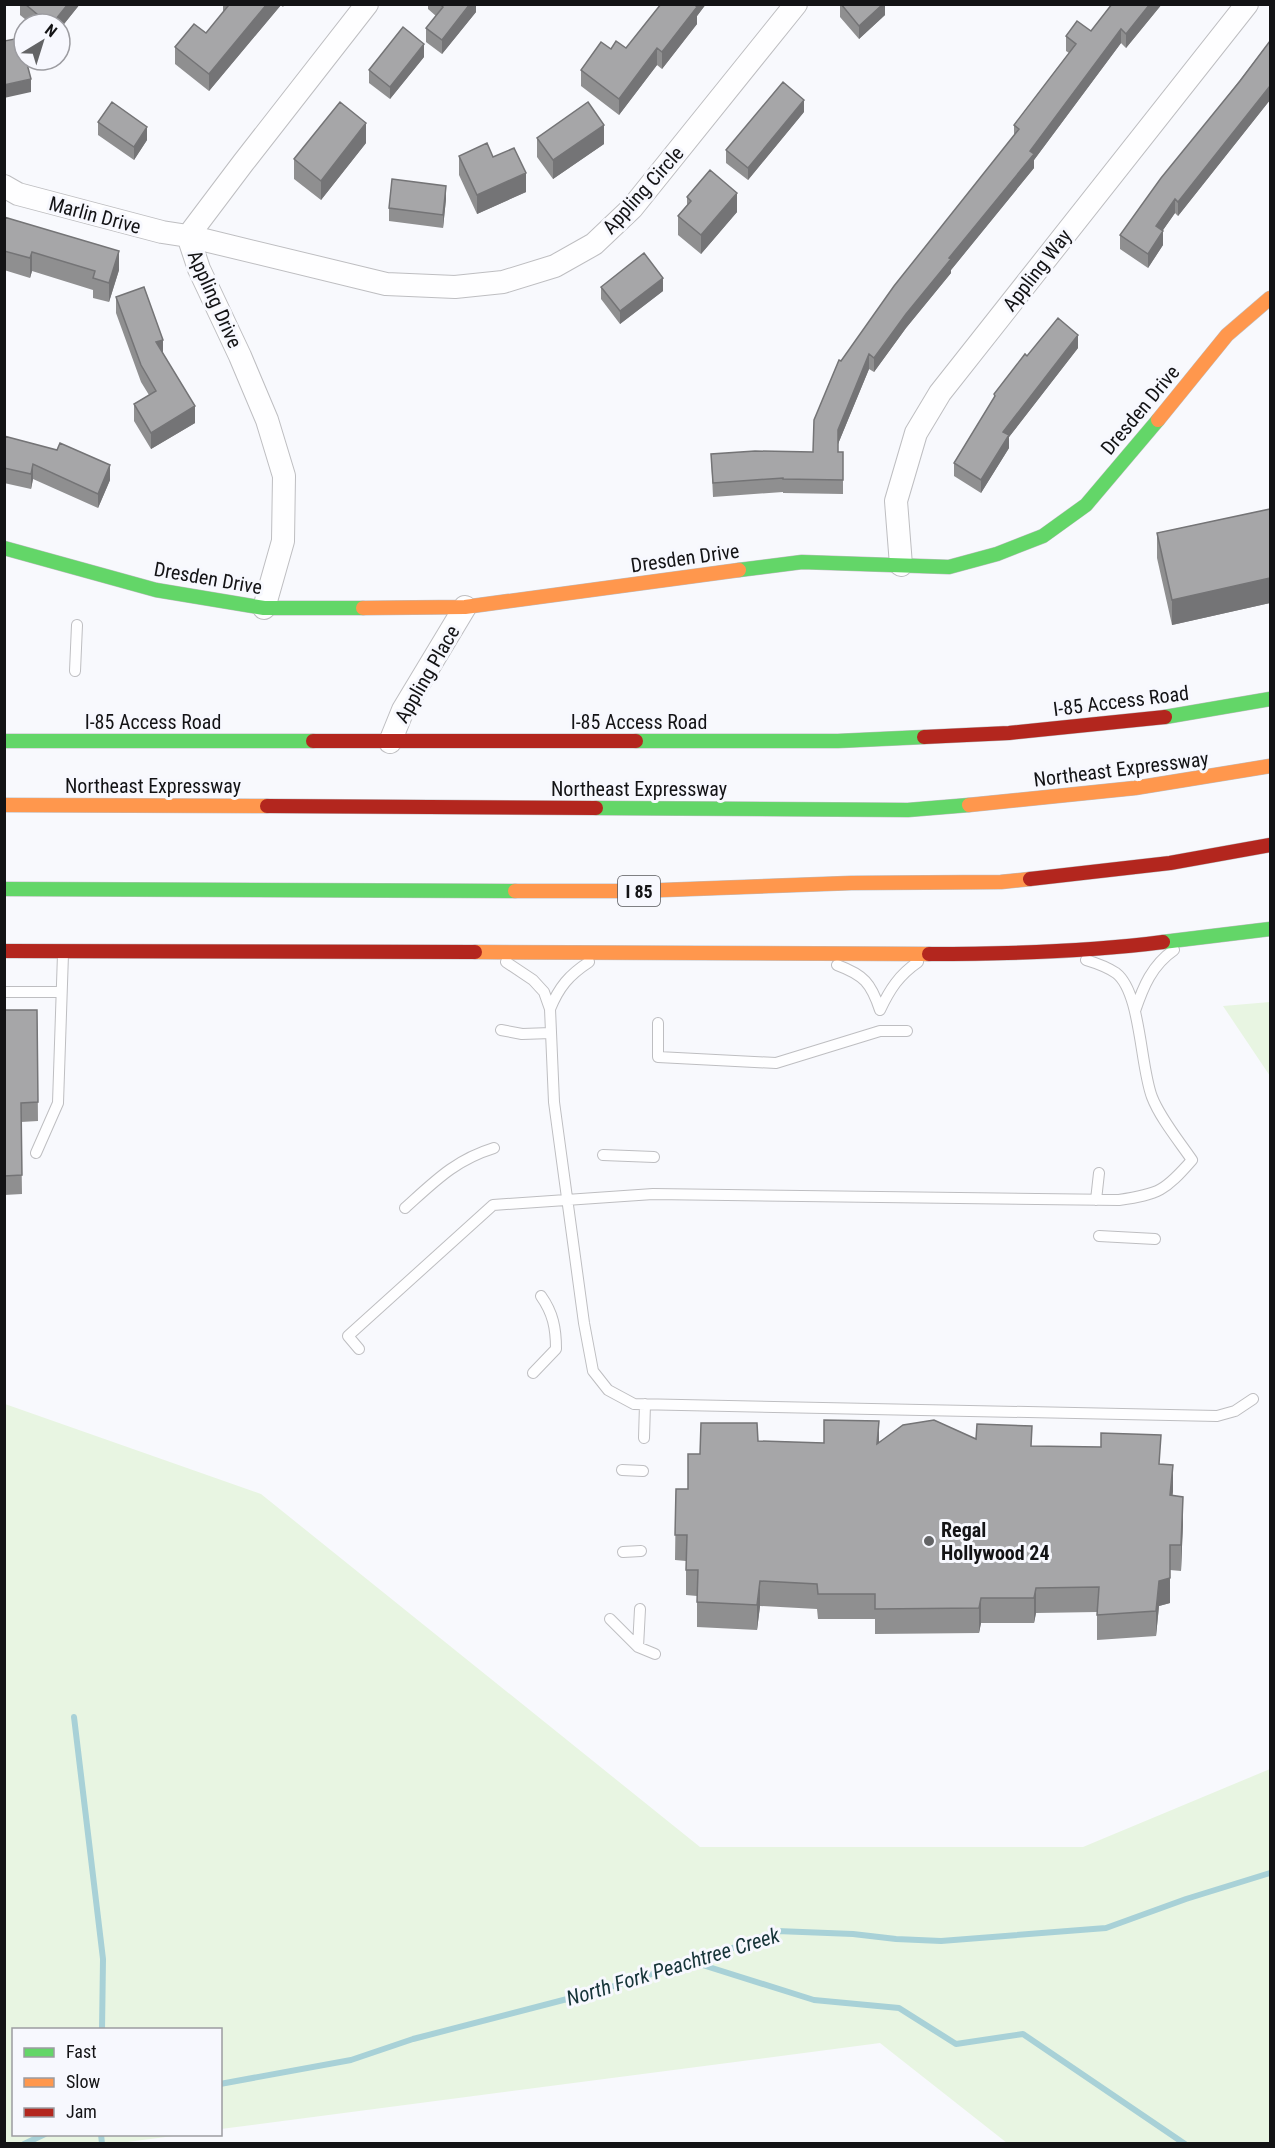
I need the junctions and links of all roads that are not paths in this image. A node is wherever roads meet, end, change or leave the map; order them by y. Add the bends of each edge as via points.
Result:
1 (366, 4) edge
2 (796, 4) edge
3 (1247, 4) edge
4 (4, 186) edge
5 (188, 236) junction
6 (1270, 298) edge
7 (4, 548) edge
8 (901, 565) junction
9 (465, 607) junction
10 (264, 608) junction
11 (77, 625) dead end
12 (75, 671) dead end
13 (1270, 699) edge
14 (4, 741) edge
15 (390, 742) junction
16 (1270, 766) edge
17 (4, 805) edge
18 (1270, 845) edge
19 (4, 889) edge
20 (1270, 929) edge
21 (1190, 939) junction
22 (4, 951) edge
23 (63, 951) junction
24 (1057, 951) junction
25 (484, 952) junction
26 (607, 953) junction
27 (804, 955) junction
28 (929, 955) junction
29 (4, 992) edge
30 (61, 992) junction
31 (550, 1009) junction
32 (1135, 1012) junction
33 (658, 1023) dead end
34 (501, 1030) dead end
35 (907, 1031) dead end
36 (551, 1034) junction
37 (494, 1148) dead end
38 (36, 1153) dead end
39 (603, 1155) dead end
40 (654, 1157) dead end
41 (1099, 1173) dead end
42 (568, 1199) junction
43 (1096, 1200) junction
44 (405, 1208) dead end
45 (1099, 1236) dead end
46 (1155, 1239) dead end
47 (541, 1296) dead end
48 (359, 1349) dead end
49 (533, 1373) dead end
50 (1253, 1399) dead end
51 (645, 1404) junction
52 (644, 1438) dead end
53 (622, 1470) dead end
54 (643, 1471) dead end
55 (641, 1551) dead end
56 (623, 1552) dead end
57 (639, 1609) dead end
58 (610, 1618) dead end
59 (638, 1647) junction
60 (655, 1654) dead end

1 - 5 street, Appling Drive
2 - 5 street, Appling Circle via 632,208 594,244 555,266 503,282 455,287 386,284
3 - 8 street, Appling Way via 940,393 916,433 896,501
4 - 5 street, Marlin Drive via 29,197
5 - 10 street, Appling Drive via 267,420 284,476 283,541
6 - 8 main road, Dresden Drive via 1227,334 1086,505 1043,536 997,554 949,567
7 - 10 main road, Dresden Drive via 156,590
8 - 9 main road, Dresden Drive via 802,562
9 - 10 main road, Dresden Drive
9 - 15 street, Appling Place via 403,710
11 - 12 lane
13 - 15 main road, I-85 Access Road via 1158,717 998,734 838,741
14 - 15 main road, I-85 Access Road
16 - 17 main road, Northeast Expressway via 1058,798 908,810
18 - 19 main road, I 85 via 1170,863 1001,882 637,891
20 - 21 main road
21 - 24 main road
21 - 32 lane via 1157,964 1142,989
22 - 23 main road
23 - 25 main road
23 - 30 lane
24 - 28 main road
24 - 32 lane via 1117,974 1126,985
25 - 26 main road
25 - 31 lane via 533,980 544,992
26 - 27 main road
26 - 31 lane via 573,973 558,990
27 - 28 main road
27 - 28 lane via 864,979 873,989 880,1010 895,981
29 - 30 lane
30 - 38 lane via 58,1103
31 - 36 lane
32 - 43 lane via 1152,1098 1192,1160 1172,1182 1151,1195
33 - 35 lane via 658,1057 771,1063 880,1031
34 - 36 lane
36 - 42 lane via 554,1102
37 - 44 lane via 473,1154 445,1172
39 - 40 lane
41 - 43 lane
42 - 43 lane via 653,1194
42 - 48 lane via 493,1205 348,1336
42 - 51 lane via 593,1371 608,1390 634,1404
45 - 46 lane
47 - 49 lane via 550,1309 556,1349
50 - 51 lane via 1235,1411 1217,1416
51 - 52 lane
53 - 54 lane
55 - 56 lane
57 - 59 lane
58 - 59 lane
59 - 60 lane

